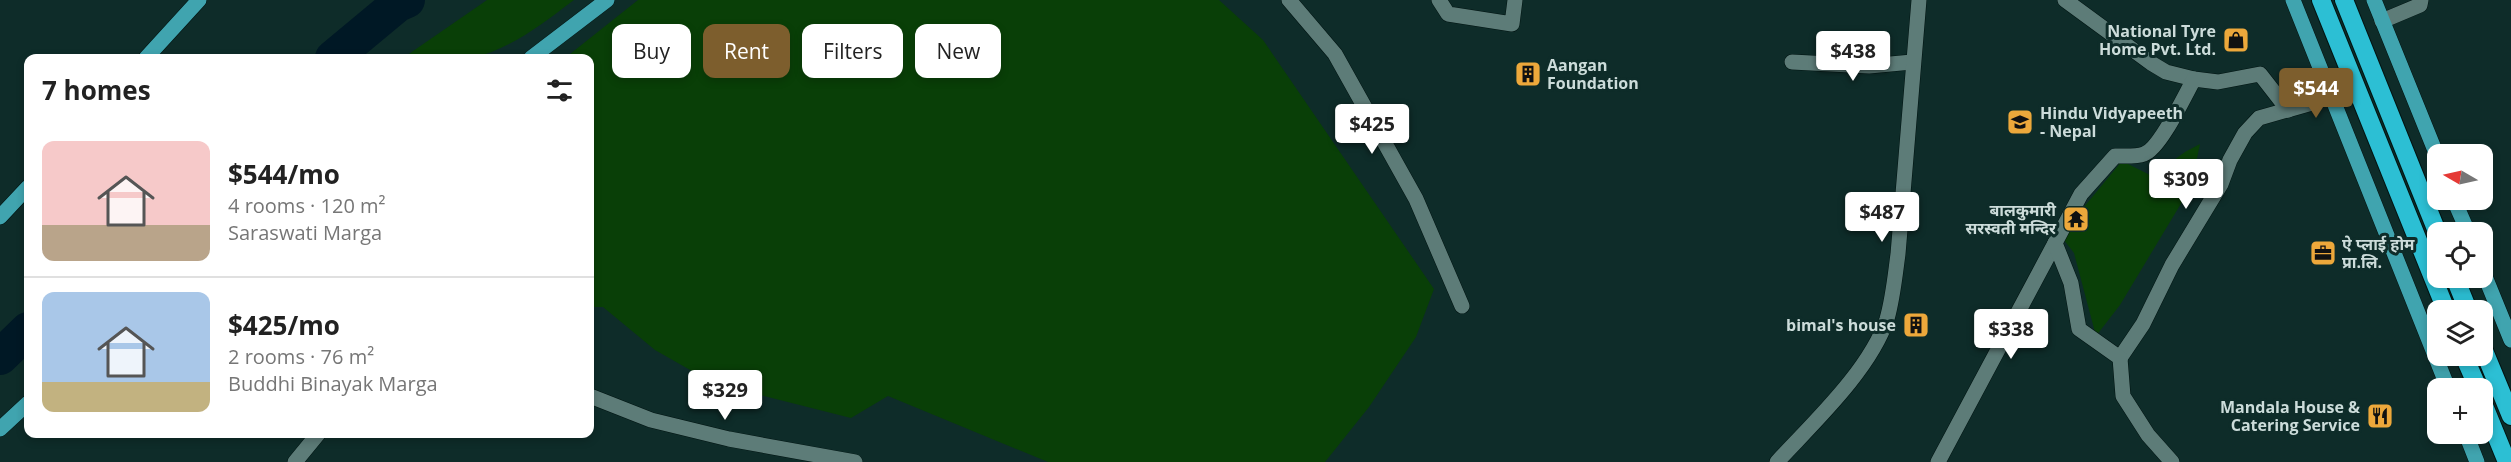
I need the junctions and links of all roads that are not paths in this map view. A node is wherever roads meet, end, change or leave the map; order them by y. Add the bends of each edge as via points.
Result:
1 (607, 0) edge
2 (1289, 0) edge
3 (1439, 0) edge
4 (1515, 0) edge
5 (1919, 0) edge
6 (2065, 0) edge
7 (2293, 0) edge
8 (2321, 0) edge
9 (2344, 0) edge
10 (2374, 0) edge
11 (2421, 0) edge
12 (196, 1) edge
13 (2382, 21) junction
14 (150, 54) edge
15 (536, 54) edge
16 (1792, 62) dead end
17 (1912, 62) junction
18 (2194, 79) junction
19 (2331, 93) junction
20 (2288, 110) junction
21 (2432, 144) edge
22 (24, 191) edge
23 (0, 217) edge
24 (2433, 222) edge
25 (2055, 243) junction
26 (2490, 288) edge
27 (2442, 300) edge
28 (1462, 306) dead end
29 (2511, 340) edge
30 (2120, 358) junction
31 (2490, 366) edge
32 (2444, 378) edge
33 (594, 398) edge
34 (24, 407) edge
35 (2511, 416) edge
36 (2493, 428) edge
37 (0, 429) edge
38 (315, 438) edge
39 (2470, 444) edge
40 (296, 462) edge
41 (855, 462) edge
42 (1777, 462) edge
43 (1938, 462) edge
44 (2172, 462) edge
45 (2477, 462) edge
46 (2507, 462) edge

1 - 15 main road
2 - 28 street via 1335,54 1416,199
3 - 4 street via 1448,14 1512,24
5 - 17 street
6 - 18 street via 2151,63 2166,72
7 - 19 main road
8 - 27 highway
9 - 24 highway
10 - 13 main road
11 - 13 street via 2420,5
12 - 14 main road
13 - 21 main road
16 - 17 street via 1869,66
17 - 42 street via 1898,254 1886,319 1861,367
18 - 20 street via 2218,82 2260,74
18 - 25 street via 2153,148 2144,154 2115,156 2081,194
19 - 20 street
19 - 32 main road
20 - 30 street via 2259,118 2245,133 2221,184
22 - 23 main road
25 - 30 street via 2071,283 2079,329
25 - 43 street
26 - 29 main road
30 - 44 street via 2123,396 2148,435
31 - 35 highway
33 - 41 street via 651,420
34 - 37 main road
36 - 46 highway
38 - 40 street
39 - 45 main road

